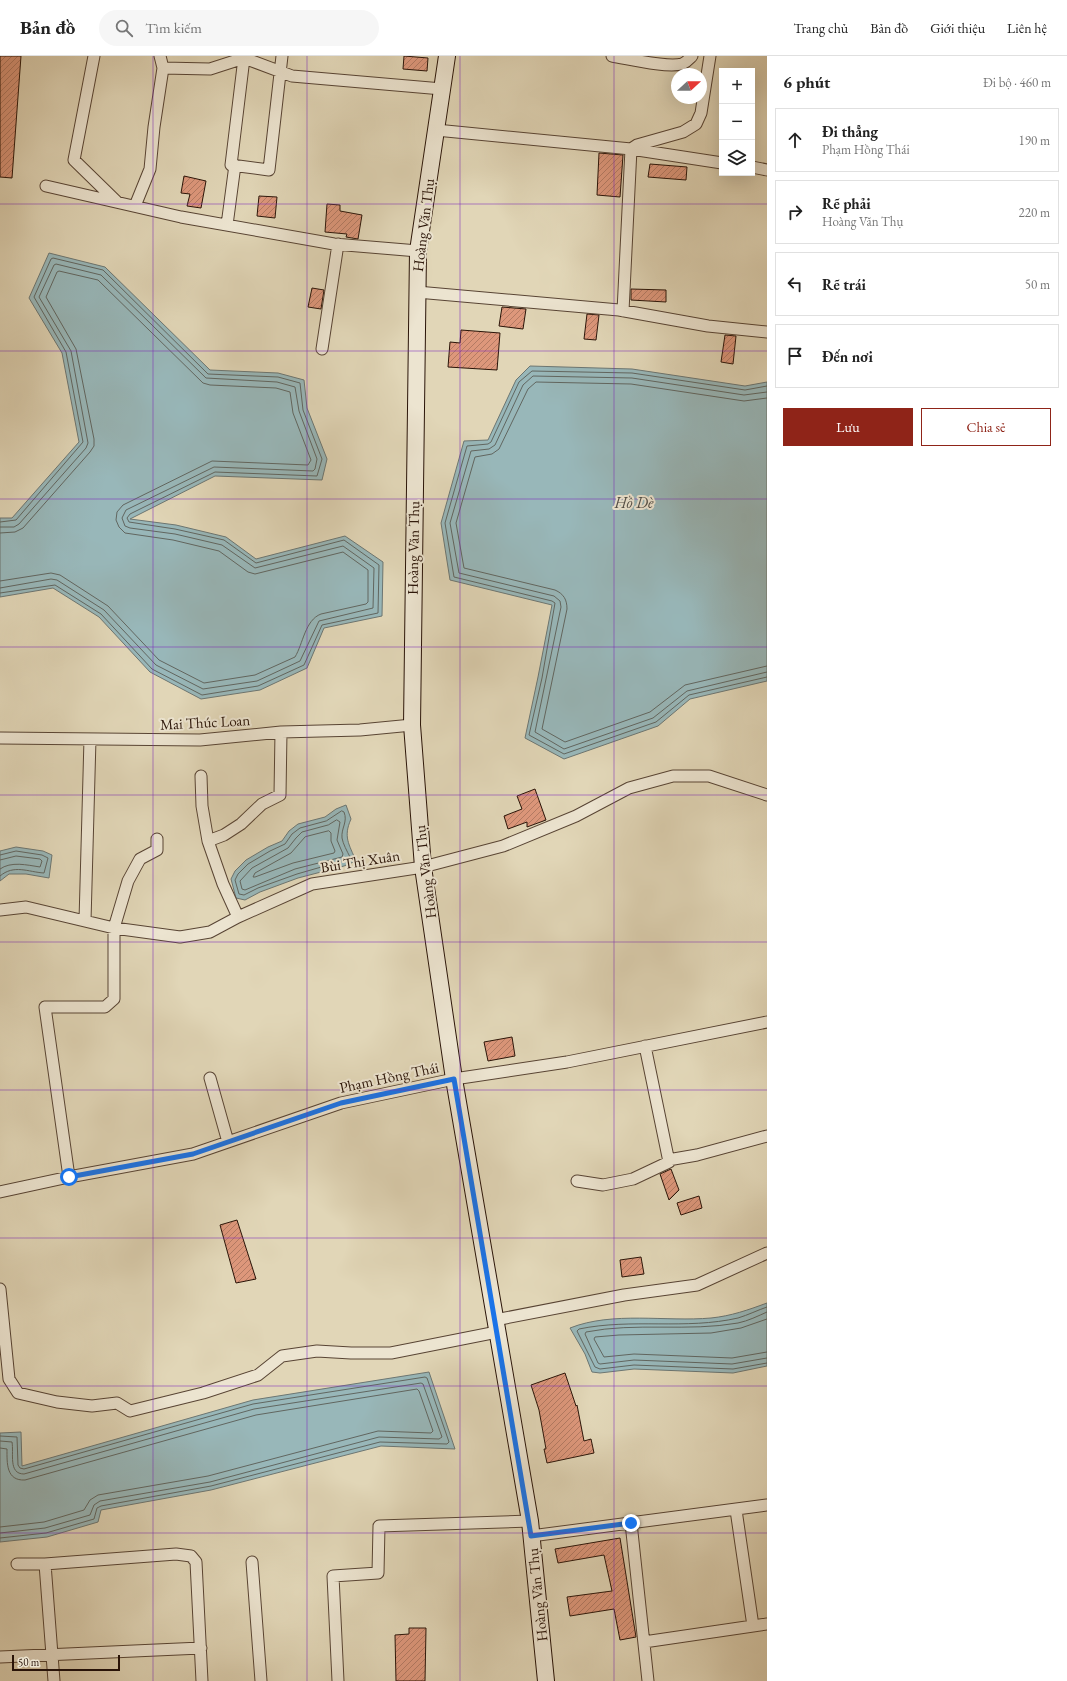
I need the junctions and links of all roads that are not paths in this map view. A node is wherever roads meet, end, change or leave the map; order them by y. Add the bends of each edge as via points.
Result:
1 (94, 56) edge
2 (160, 56) edge
3 (282, 56) edge
4 (447, 56) edge
5 (612, 56) edge
6 (692, 56) edge
7 (709, 56) edge
8 (244, 57) edge
9 (164, 68) junction
10 (280, 71) junction
11 (442, 89) junction
12 (436, 130) junction
13 (631, 149) junction
14 (719, 163) edge
15 (233, 165) junction
16 (755, 168) edge
17 (767, 170) edge
18 (46, 186) dead end
19 (117, 202) junction
20 (135, 206) junction
21 (227, 225) junction
22 (338, 244) junction
23 (418, 251) junction
24 (417, 292) junction
25 (623, 311) junction
26 (767, 332) edge
27 (322, 349) dead end
28 (412, 725) junction
29 (281, 732) junction
30 (0, 738) edge
31 (90, 739) junction
32 (201, 776) dead end
33 (767, 795) edge
34 (157, 839) dead end
35 (208, 842) junction
36 (423, 867) junction
37 (0, 910) edge
38 (238, 917) junction
39 (85, 921) junction
40 (114, 928) junction
41 (767, 1022) edge
42 (645, 1046) junction
43 (210, 1078) dead end
44 (454, 1079) junction
45 (767, 1136) edge
46 (228, 1142) junction
47 (668, 1160) junction
48 (69, 1177) junction
49 (577, 1181) dead end
50 (0, 1192) edge
51 (767, 1253) edge
52 (0, 1289) edge
53 (496, 1326) junction
54 (4, 1377) edge
55 (767, 1505) edge
56 (736, 1510) junction
57 (631, 1523) junction
58 (531, 1529) junction
59 (252, 1562) dead end
60 (17, 1564) dead end
61 (45, 1564) junction
62 (767, 1624) edge
63 (753, 1626) junction
64 (644, 1642) junction
65 (201, 1648) junction
66 (52, 1654) junction
67 (0, 1657) edge
68 (54, 1681) edge
69 (202, 1681) edge
70 (261, 1681) edge
71 (338, 1681) edge
72 (546, 1681) edge
73 (648, 1681) edge

1 - 19 street via 74,160
2 - 9 street
3 - 10 street
4 - 11 main road, Hoàng Văn Thụ
5 - 6 street via 669,64 682,64
7 - 13 street via 701,113 696,124 683,132
8 - 9 street via 210,69
8 - 10 street
8 - 15 street
9 - 20 street via 150,169
10 - 11 street via 292,76
10 - 15 street via 269,170
11 - 12 main road, Hoàng Văn Thụ
12 - 13 street
12 - 23 main road, Hoàng Văn Thụ
13 - 14 street
13 - 25 street
15 - 21 street
16 - 17 street
18 - 19 street
19 - 20 street
20 - 21 street
21 - 22 street
22 - 23 street
22 - 27 street
23 - 24 main road, Hoàng Văn Thụ
24 - 25 street
24 - 28 main road, Hoàng Văn Thụ
25 - 26 street via 708,326
28 - 29 street, Mai Thúc Loan via 360,730
28 - 36 main road, Hoàng Văn Thụ
29 - 31 street, Mai Thúc Loan via 200,740
29 - 35 street via 280,795 262,804 241,824
30 - 31 street, Mai Thúc Loan
31 - 39 street
32 - 35 street via 202,806
33 - 36 street, Bùi Thị Xuân via 709,776 673,776 629,788 576,816 503,846
34 - 40 street via 157,850 140,859 128,881
35 - 38 street
36 - 38 street, Bùi Thị Xuân via 312,884
36 - 44 main road, Hoàng Văn Thụ
37 - 39 street, Bùi Thị Xuân via 26,907
38 - 40 street, Bùi Thị Xuân via 210,932 180,937
39 - 40 street, Bùi Thị Xuân
40 - 48 street via 114,999 105,1007 45,1007
41 - 42 street, Phạm Hồng Thái
42 - 44 street, Phạm Hồng Thái via 567,1062
42 - 47 street
43 - 46 street
44 - 46 street, Phạm Hồng Thái via 341,1103
44 - 53 main road, Hoàng Văn Thụ
45 - 47 street via 697,1156
46 - 48 street, Phạm Hồng Thái via 193,1154
47 - 49 street via 669,1162 633,1179 603,1185
48 - 50 street, Phạm Hồng Thái
51 - 53 street via 697,1285 624,1295
52 - 54 street
53 - 54 street via 391,1353 317,1351 282,1356 258,1375 203,1393 130,1411 117,1403 92,1406 57,1402 18,1393
53 - 58 main road, Hoàng Văn Thụ
55 - 56 street
56 - 57 street
56 - 63 street
57 - 58 street
57 - 64 street
58 - 71 street via 379,1526 378,1573 333,1576
58 - 72 main road, Hoàng Văn Thụ
59 - 70 street
60 - 61 street
61 - 65 street via 176,1554 191,1556 196,1562
61 - 66 street
62 - 63 street
63 - 64 street
64 - 73 street
65 - 66 street
65 - 69 street
66 - 67 street
66 - 68 street

